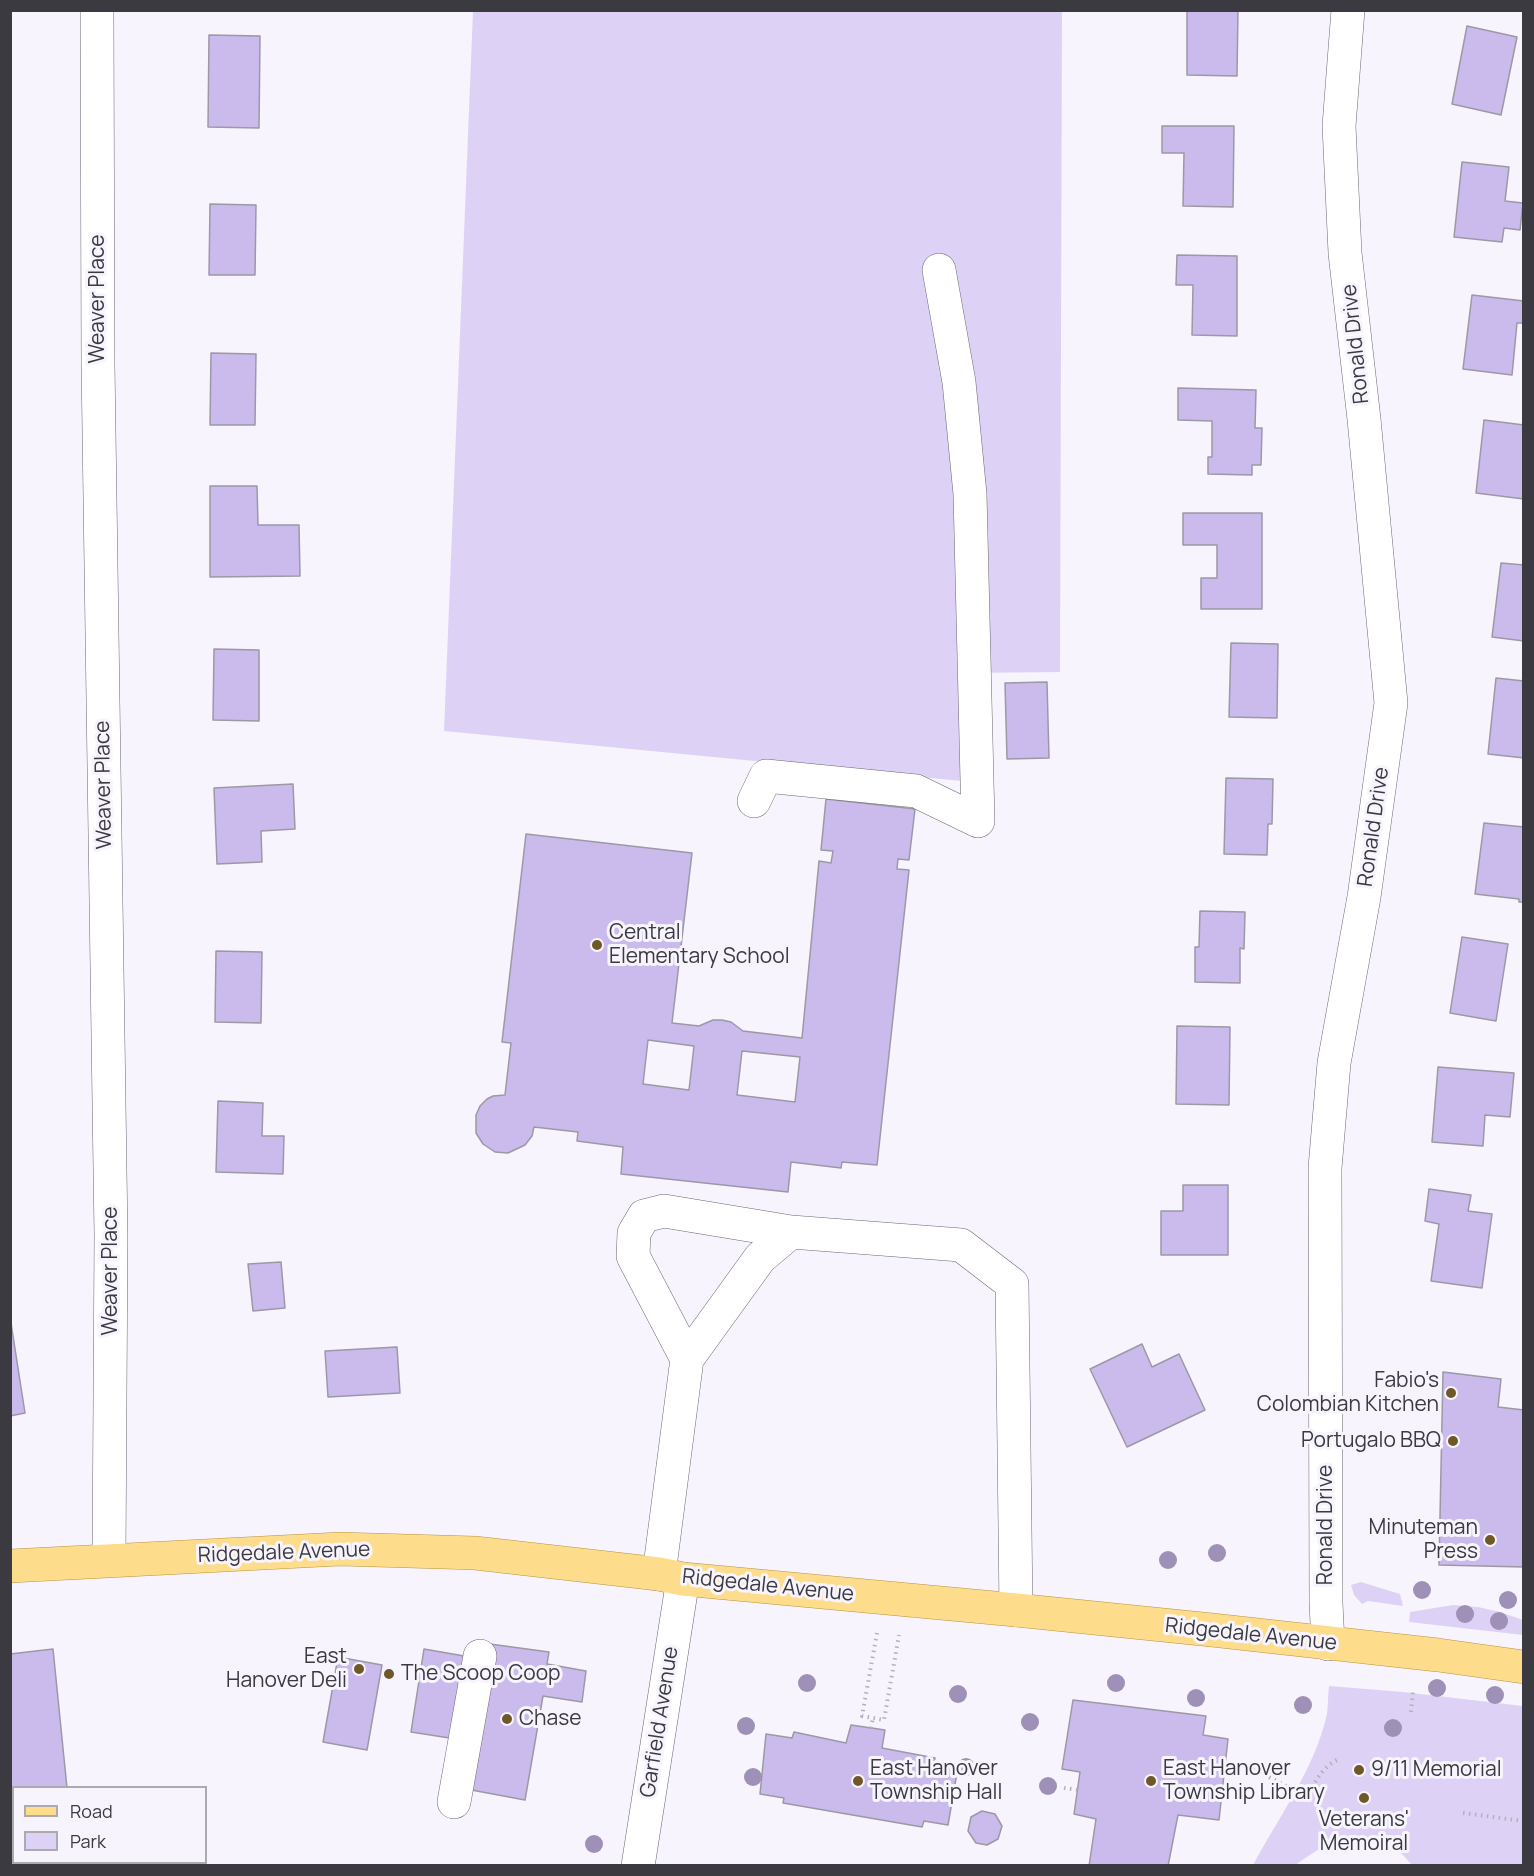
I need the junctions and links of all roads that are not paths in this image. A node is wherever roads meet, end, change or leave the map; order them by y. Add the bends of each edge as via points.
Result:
1 (98, 10) edge
2 (1348, 10) edge
3 (939, 270) dead end
4 (754, 801) dead end
5 (791, 1232) junction
6 (687, 1359) junction
7 (109, 1559) junction
8 (10, 1566) edge
9 (671, 1577) junction
10 (1016, 1610) junction
11 (1328, 1644) junction
12 (480, 1656) dead end
13 (1524, 1667) edge
14 (454, 1802) dead end
15 (638, 1866) edge

1 - 7 street, Weaver Place via 98,364 111,1236
2 - 11 street, Ronald Drive via 1339,126 1345,253 1391,702 1364,897 1334,1063 1325,1168
3 - 4 street via 959,382 970,494 978,821 916,791 766,776
5 - 6 street via 760,1258
5 - 6 street via 664,1211 644,1216 634,1233 633,1256
5 - 10 street via 961,1245 1012,1284
6 - 9 street, Garfield Avenue
7 - 8 main road, Ridgedale Avenue
7 - 9 main road, Ridgedale Avenue via 352,1549 476,1552
9 - 10 main road, Ridgedale Avenue
9 - 15 street, Garfield Avenue
10 - 11 main road, Ridgedale Avenue
11 - 13 main road, Ridgedale Avenue
12 - 14 street

